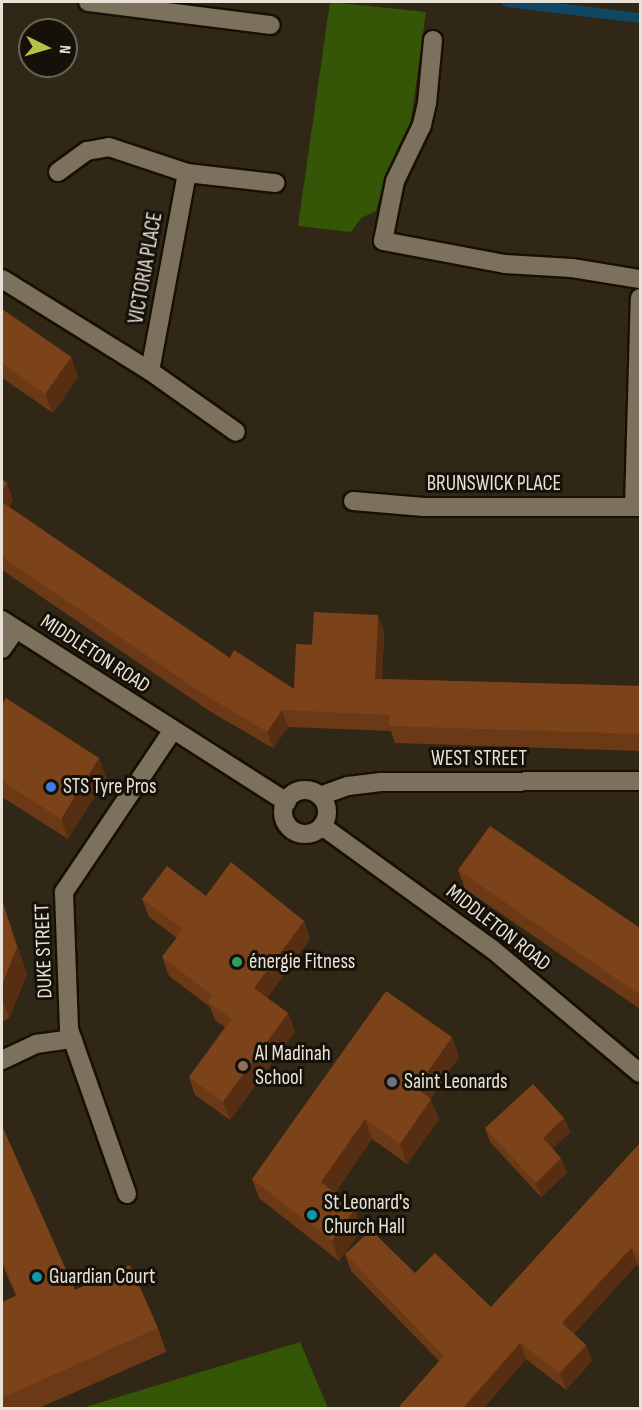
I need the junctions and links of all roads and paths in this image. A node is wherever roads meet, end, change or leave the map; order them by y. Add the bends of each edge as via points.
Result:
1 (88, 2) edge
2 (271, 26) dead end
3 (433, 40) dead end
4 (58, 172) dead end
5 (187, 173) junction
6 (275, 183) dead end
7 (2, 279) edge
8 (640, 279) edge
9 (640, 298) edge
10 (150, 370) junction
11 (236, 432) dead end
12 (353, 501) dead end
13 (637, 507) edge
14 (9, 625) edge
15 (2, 649) edge
16 (172, 730) junction
17 (640, 781) edge
18 (320, 796) junction
19 (287, 802) junction
20 (322, 826) junction
21 (73, 1039) junction
22 (2, 1060) edge
23 (640, 1073) edge
24 (127, 1194) dead end

1 - 2 street
3 - 8 street via 425,114 395,181 383,242 505,264 572,268
4 - 5 street via 87,151 109,147
5 - 6 street
5 - 10 street, VICTORIA PLACE
7 - 10 street, VICTORIA PLACE
9 - 13 street, BRUNSWICK PLACE
10 - 11 street, VICTORIA PLACE
12 - 13 street, BRUNSWICK PLACE via 424,507
14 - 15 street
14 - 16 street, MIDDLETON ROAD
16 - 19 street, MIDDLETON ROAD
16 - 21 street, DUKE STREET via 64,891 69,1029
17 - 18 street, WEST STREET via 381,782 348,786
18 - 19 street via 299,791
18 - 20 street via 327,812
19 - 20 street via 283,813 291,829 309,834
20 - 23 street, MIDDLETON ROAD via 492,950
21 - 22 street via 36,1044
21 - 24 street, DUKE STREET

